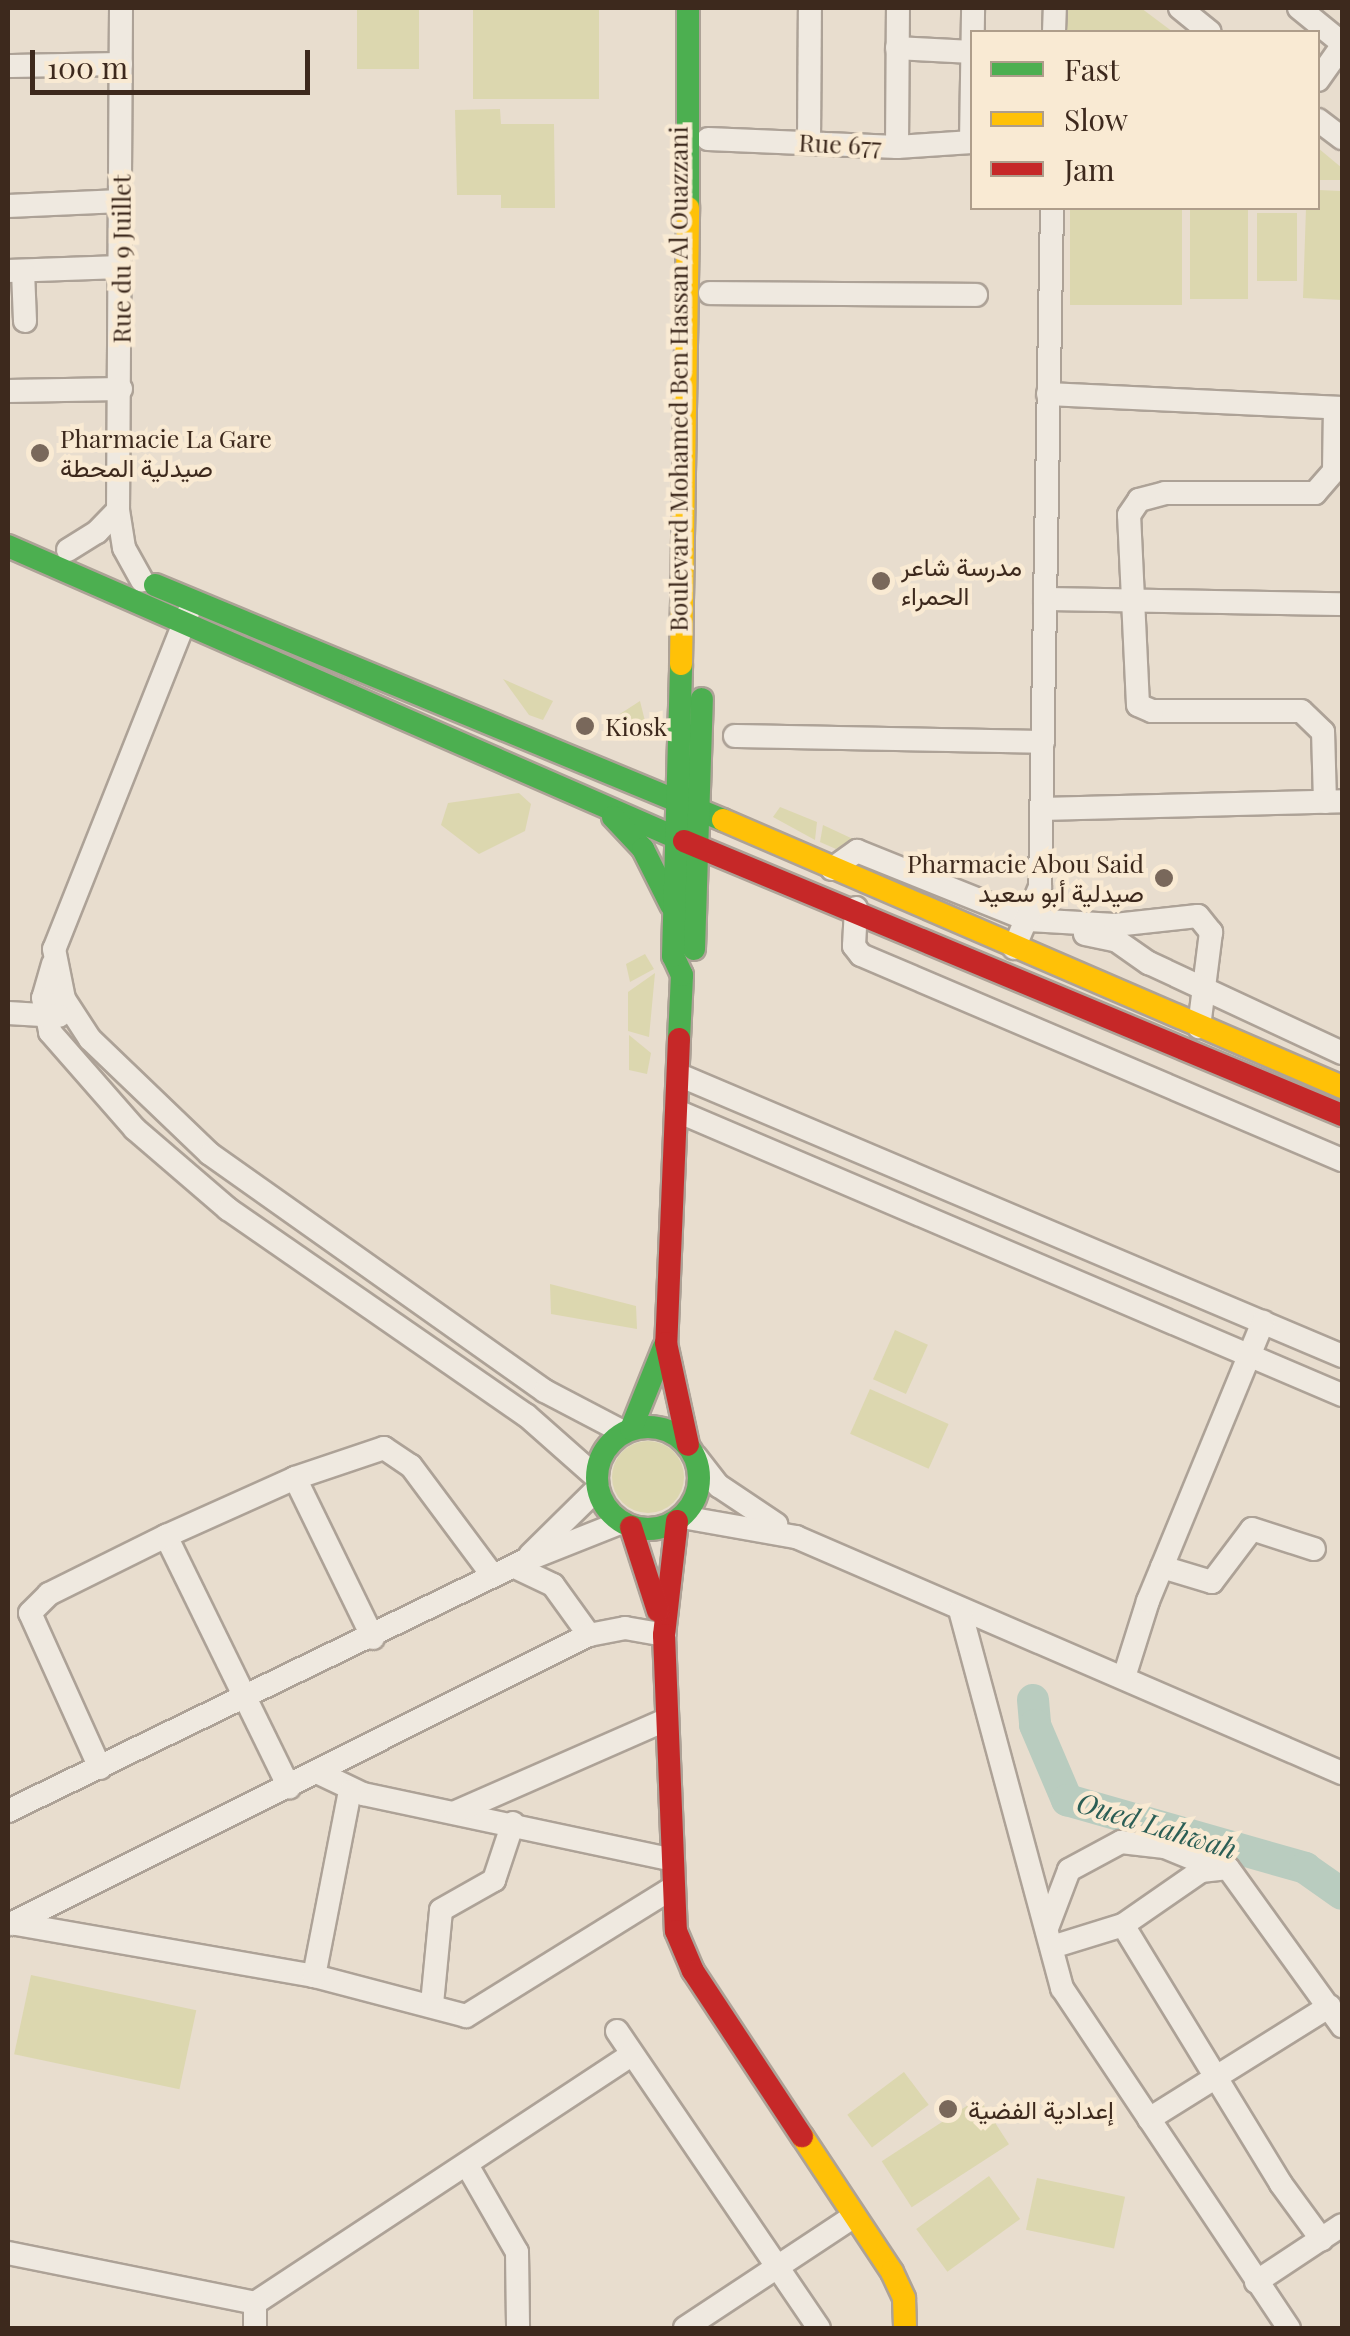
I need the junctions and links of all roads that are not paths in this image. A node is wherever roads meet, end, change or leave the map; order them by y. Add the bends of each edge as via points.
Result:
1 (121, 8) edge
2 (688, 8) edge
3 (706, 8) edge
4 (810, 8) edge
5 (898, 8) edge
6 (1180, 8) edge
7 (1299, 8) edge
8 (1208, 30) edge
9 (1342, 44) edge
10 (898, 48) junction
11 (970, 52) edge
12 (121, 64) junction
13 (8, 66) edge
14 (1320, 77) edge
15 (1320, 122) edge
16 (708, 138) junction
17 (1342, 138) edge
18 (809, 142) junction
19 (970, 142) edge
20 (897, 147) junction
21 (121, 202) junction
22 (8, 206) edge
23 (1052, 210) edge
24 (121, 268) junction
25 (15, 271) edge
26 (710, 293) junction
27 (976, 296) dead end
28 (25, 321) dead end
29 (121, 389) junction
30 (8, 391) edge
31 (1048, 394) junction
32 (710, 406) dead end
33 (1339, 408) edge
34 (710, 464) dead end
35 (118, 510) junction
36 (8, 525) edge
37 (8, 546) edge
38 (68, 550) junction
39 (142, 580) junction
40 (1045, 599) junction
41 (1131, 602) junction
42 (1342, 604) edge
43 (189, 612) junction
44 (690, 736) junction
45 (736, 736) dead end
46 (1042, 742) junction
47 (609, 772) junction
48 (676, 800) junction
49 (1334, 801) edge
50 (598, 804) junction
51 (1043, 808) junction
52 (700, 810) junction
53 (676, 838) junction
54 (776, 845) junction
55 (699, 848) junction
56 (832, 869) junction
57 (768, 874) junction
58 (856, 908) junction
59 (685, 913) junction
60 (1028, 920) junction
61 (1133, 924) junction
62 (1014, 948) junction
63 (1129, 950) junction
64 (52, 964) junction
65 (1205, 991) junction
66 (8, 1013) edge
67 (44, 1016) junction
68 (73, 1016) junction
69 (1106, 1016) junction
70 (1199, 1026) junction
71 (1342, 1053) edge
72 (1090, 1054) junction
73 (678, 1075) junction
74 (1342, 1087) edge
75 (677, 1110) junction
76 (1342, 1115) edge
77 (1342, 1160) edge
78 (245, 1181) junction
79 (228, 1209) junction
80 (1264, 1322) junction
81 (666, 1343) junction
82 (1250, 1356) junction
83 (1342, 1356) edge
84 (1342, 1395) edge
85 (627, 1431) junction
86 (692, 1451) junction
87 (295, 1478) junction
88 (597, 1483) junction
89 (680, 1519) junction
90 (627, 1524) junction
91 (166, 1536) junction
92 (796, 1537) junction
93 (1314, 1550) dead end
94 (520, 1564) junction
95 (1162, 1567) junction
96 (494, 1576) junction
97 (960, 1610) junction
98 (590, 1635) junction
99 (664, 1635) junction
100 (373, 1638) junction
101 (1126, 1674) junction
102 (248, 1695) junction
103 (666, 1720) junction
104 (100, 1768) junction
105 (319, 1773) junction
106 (1342, 1773) edge
107 (288, 1787) junction
108 (350, 1791) junction
109 (8, 1812) edge
110 (456, 1812) junction
111 (513, 1823) junction
112 (670, 1859) junction
113 (1211, 1866) junction
114 (670, 1890) junction
115 (9, 1923) edge
116 (1123, 1925) junction
117 (1050, 1937) junction
118 (314, 1976) junction
119 (432, 2004) junction
120 (1336, 2016) edge
121 (616, 2031) dead end
122 (631, 2055) junction
123 (1215, 2078) junction
124 (1148, 2119) junction
125 (467, 2165) junction
126 (854, 2216) junction
127 (1342, 2225) edge
128 (1322, 2240) junction
129 (8, 2253) edge
130 (779, 2264) junction
131 (1256, 2282) junction
132 (255, 2303) junction
133 (255, 2328) edge
134 (518, 2328) edge
135 (685, 2328) edge
136 (819, 2328) edge
137 (906, 2328) edge
138 (1289, 2328) edge

1 - 12 street, Rue du 9 Juillet
2 - 44 street, Boulevard Mohamed Ben Hassan Al Ouazzani
3 - 16 street, Boulevard Mohamed Ben Hassan Al Ouazzani
4 - 18 street
5 - 10 street
6 - 8 street
7 - 9 street
9 - 14 street
10 - 11 street
10 - 20 street
12 - 13 street
12 - 21 street, Rue du 9 Juillet
15 - 17 street
16 - 18 street, Rue 677
16 - 26 street, Boulevard Mohamed Ben Hassan Al Ouazzani
18 - 20 street, Rue 677
19 - 20 street, Rue 677
21 - 22 street
21 - 24 street, Rue du 9 Juillet
23 - 31 street
24 - 25 street
24 - 29 street, Rue du 9 Juillet
25 - 28 street
26 - 27 street
26 - 32 street, Boulevard Mohamed Ben Hassan Al Ouazzani
29 - 30 street
29 - 35 street, Rue du 9 Juillet
31 - 33 street
31 - 40 street
33 - 41 street via 1334,471 1315,493 1165,493 1140,500 1129,514
34 - 44 street, Boulevard Mohamed Ben Hassan Al Ouazzani
35 - 38 street
35 - 39 street, Rue du 9 Juillet via 124,548
36 - 38 street
37 - 43 street
38 - 39 street
39 - 43 street
40 - 41 street
40 - 46 street
41 - 42 street
41 - 49 street via 1138,705 1301,711 1324,732
43 - 47 street
43 - 50 street
43 - 64 street via 60,929
44 - 47 street via 654,768
44 - 48 street, Boulevard Mohamed Ben Hassan Al Ouazzani
44 - 52 street, Boulevard Mohamed Ben Hassan Al Ouazzani
44 - 54 street via 725,798
45 - 46 street
46 - 51 street
47 - 48 street
48 - 52 street
48 - 53 street, Boulevard Mohamed Ben Hassan Al Ouazzani
49 - 51 street
50 - 53 street
50 - 59 street via 642,849
51 - 60 street via 1038,898
52 - 54 street
52 - 55 street, Boulevard Mohamed Ben Hassan Al Ouazzani
53 - 55 street
53 - 59 street, Boulevard Mohamed Ben Hassan Al Ouazzani
54 - 56 street
55 - 57 street
55 - 59 street, Boulevard Mohamed Ben Hassan Al Ouazzani
56 - 60 street via 858,850
56 - 62 street
57 - 58 street
57 - 59 street via 740,878
58 - 69 street
58 - 72 street via 854,946 861,955
59 - 73 street via 674,961 682,976
60 - 61 street
60 - 62 street
60 - 63 street via 1110,938
61 - 63 street
61 - 65 street via 1191,914 1204,920 1211,932
62 - 70 street
63 - 65 street
64 - 67 street
64 - 68 street
65 - 70 street
65 - 71 street
66 - 67 street
67 - 68 street
67 - 79 street via 59,1047 108,1102
68 - 78 street via 171,1122
69 - 72 street
69 - 76 street
70 - 74 street
72 - 77 street
73 - 75 street
73 - 80 street
75 - 81 street
75 - 82 street
78 - 79 street
78 - 85 street via 544,1391
79 - 88 street via 526,1416
80 - 82 street
80 - 83 street
81 - 85 street
81 - 86 street
82 - 84 street
82 - 95 street
85 - 86 street via 662,1428
85 - 88 street via 604,1451
86 - 89 street via 699,1489
86 - 92 street via 719,1486
87 - 91 street
87 - 96 street via 384,1448 411,1466
87 - 100 street
88 - 90 street
88 - 94 street
89 - 90 street
89 - 92 street
89 - 99 street
90 - 94 street
90 - 99 street
91 - 102 street via 225,1662
91 - 104 street via 50,1594 30,1613
92 - 97 street
93 - 95 street via 1252,1530 1212,1582
94 - 96 street
94 - 98 street via 553,1586
95 - 101 street
96 - 100 street
97 - 101 street
97 - 117 street
98 - 99 street via 625,1628
98 - 105 street
99 - 103 street
100 - 102 street
101 - 106 street
102 - 104 street
102 - 107 street
103 - 110 street
103 - 112 street
104 - 109 street
105 - 107 street
105 - 108 street
107 - 115 street
108 - 110 street
108 - 118 street
110 - 111 street
111 - 112 street
111 - 119 street via 494,1880 441,1910
112 - 114 street
113 - 116 street
113 - 117 street via 1166,1847 1121,1842 1070,1870
113 - 120 street via 1241,1878
114 - 119 street via 466,2016
114 - 126 street via 676,1931 693,1971
115 - 118 street
116 - 117 street
116 - 123 street
117 - 124 street via 1070,2000
118 - 119 street
120 - 123 street
121 - 122 street
122 - 125 street
122 - 130 street
123 - 124 street
123 - 128 street
124 - 131 street
125 - 132 street
125 - 134 street via 518,2256
126 - 130 street
126 - 137 street via 899,2284
127 - 128 street
128 - 131 street
129 - 132 street
130 - 135 street
130 - 136 street
131 - 138 street
132 - 133 street

